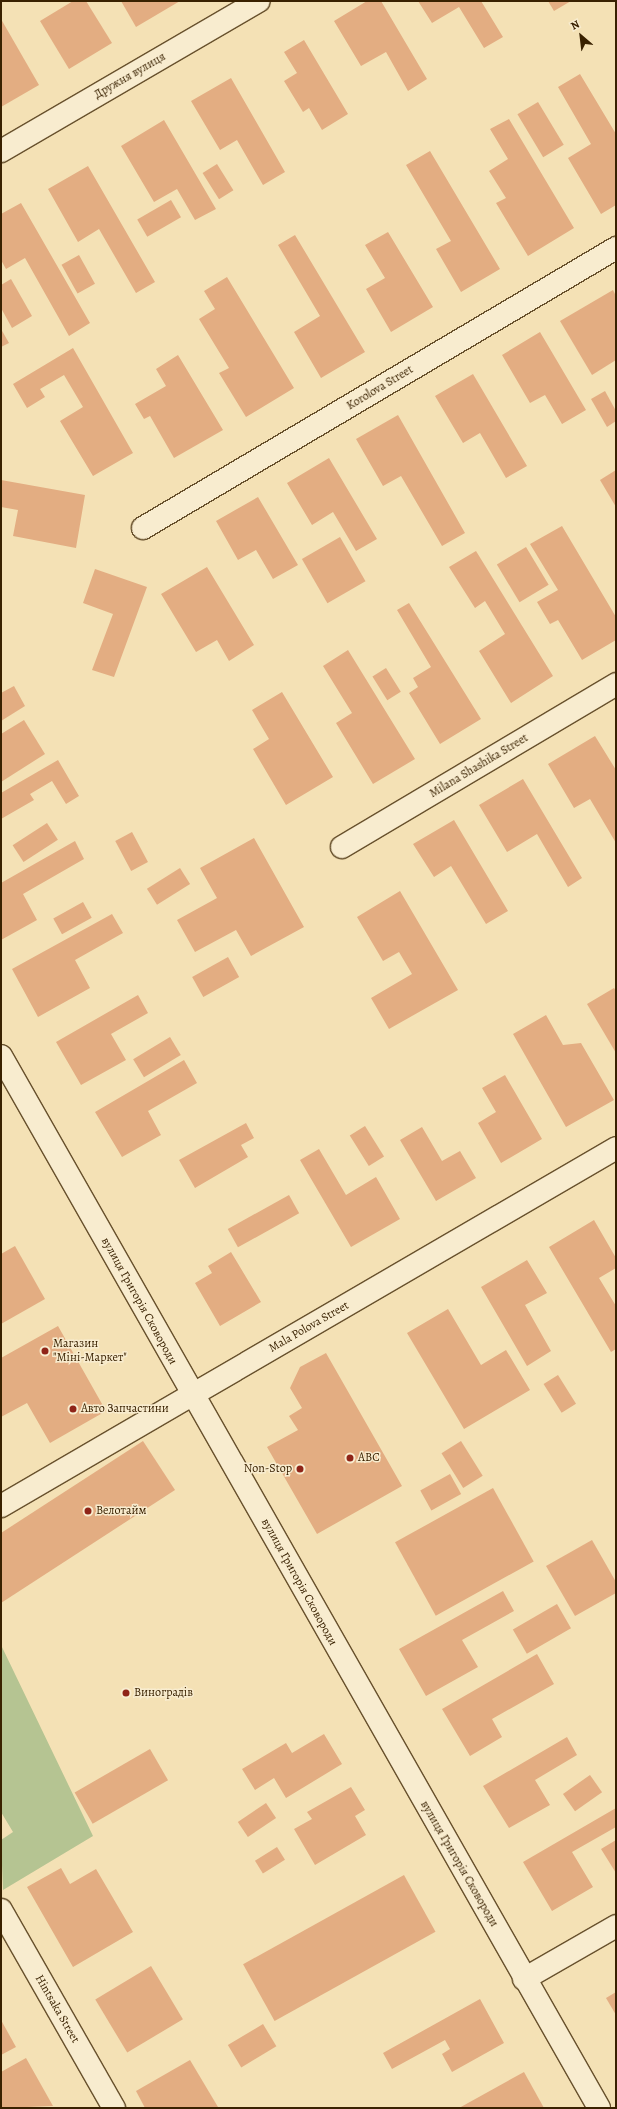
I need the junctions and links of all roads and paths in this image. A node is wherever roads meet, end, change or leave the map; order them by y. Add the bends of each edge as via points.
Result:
1 (259, 1) edge
2 (1, 151) edge
3 (616, 248) edge
4 (143, 528) dead end
5 (616, 684) edge
6 (342, 847) dead end
7 (1, 1056) edge
8 (616, 1148) edge
9 (192, 1395) junction
10 (1, 1506) edge
11 (1, 1910) edge
12 (616, 1926) edge
13 (524, 1979) junction
14 (114, 2108) edge
15 (599, 2108) edge

1 - 2 street, Дружня вулиця
3 - 4 street, Korolova Street
5 - 6 street, Milana Shashika Street
7 - 9 street, вулиця Григорія Сковороди
8 - 9 street, Mala Polova Street
9 - 10 street, Mala Polova Street
9 - 13 street, вулиця Григорія Сковороди
11 - 14 street, Hintsaka Street
12 - 13 street
13 - 15 street, вулиця Григорія Сковороди

